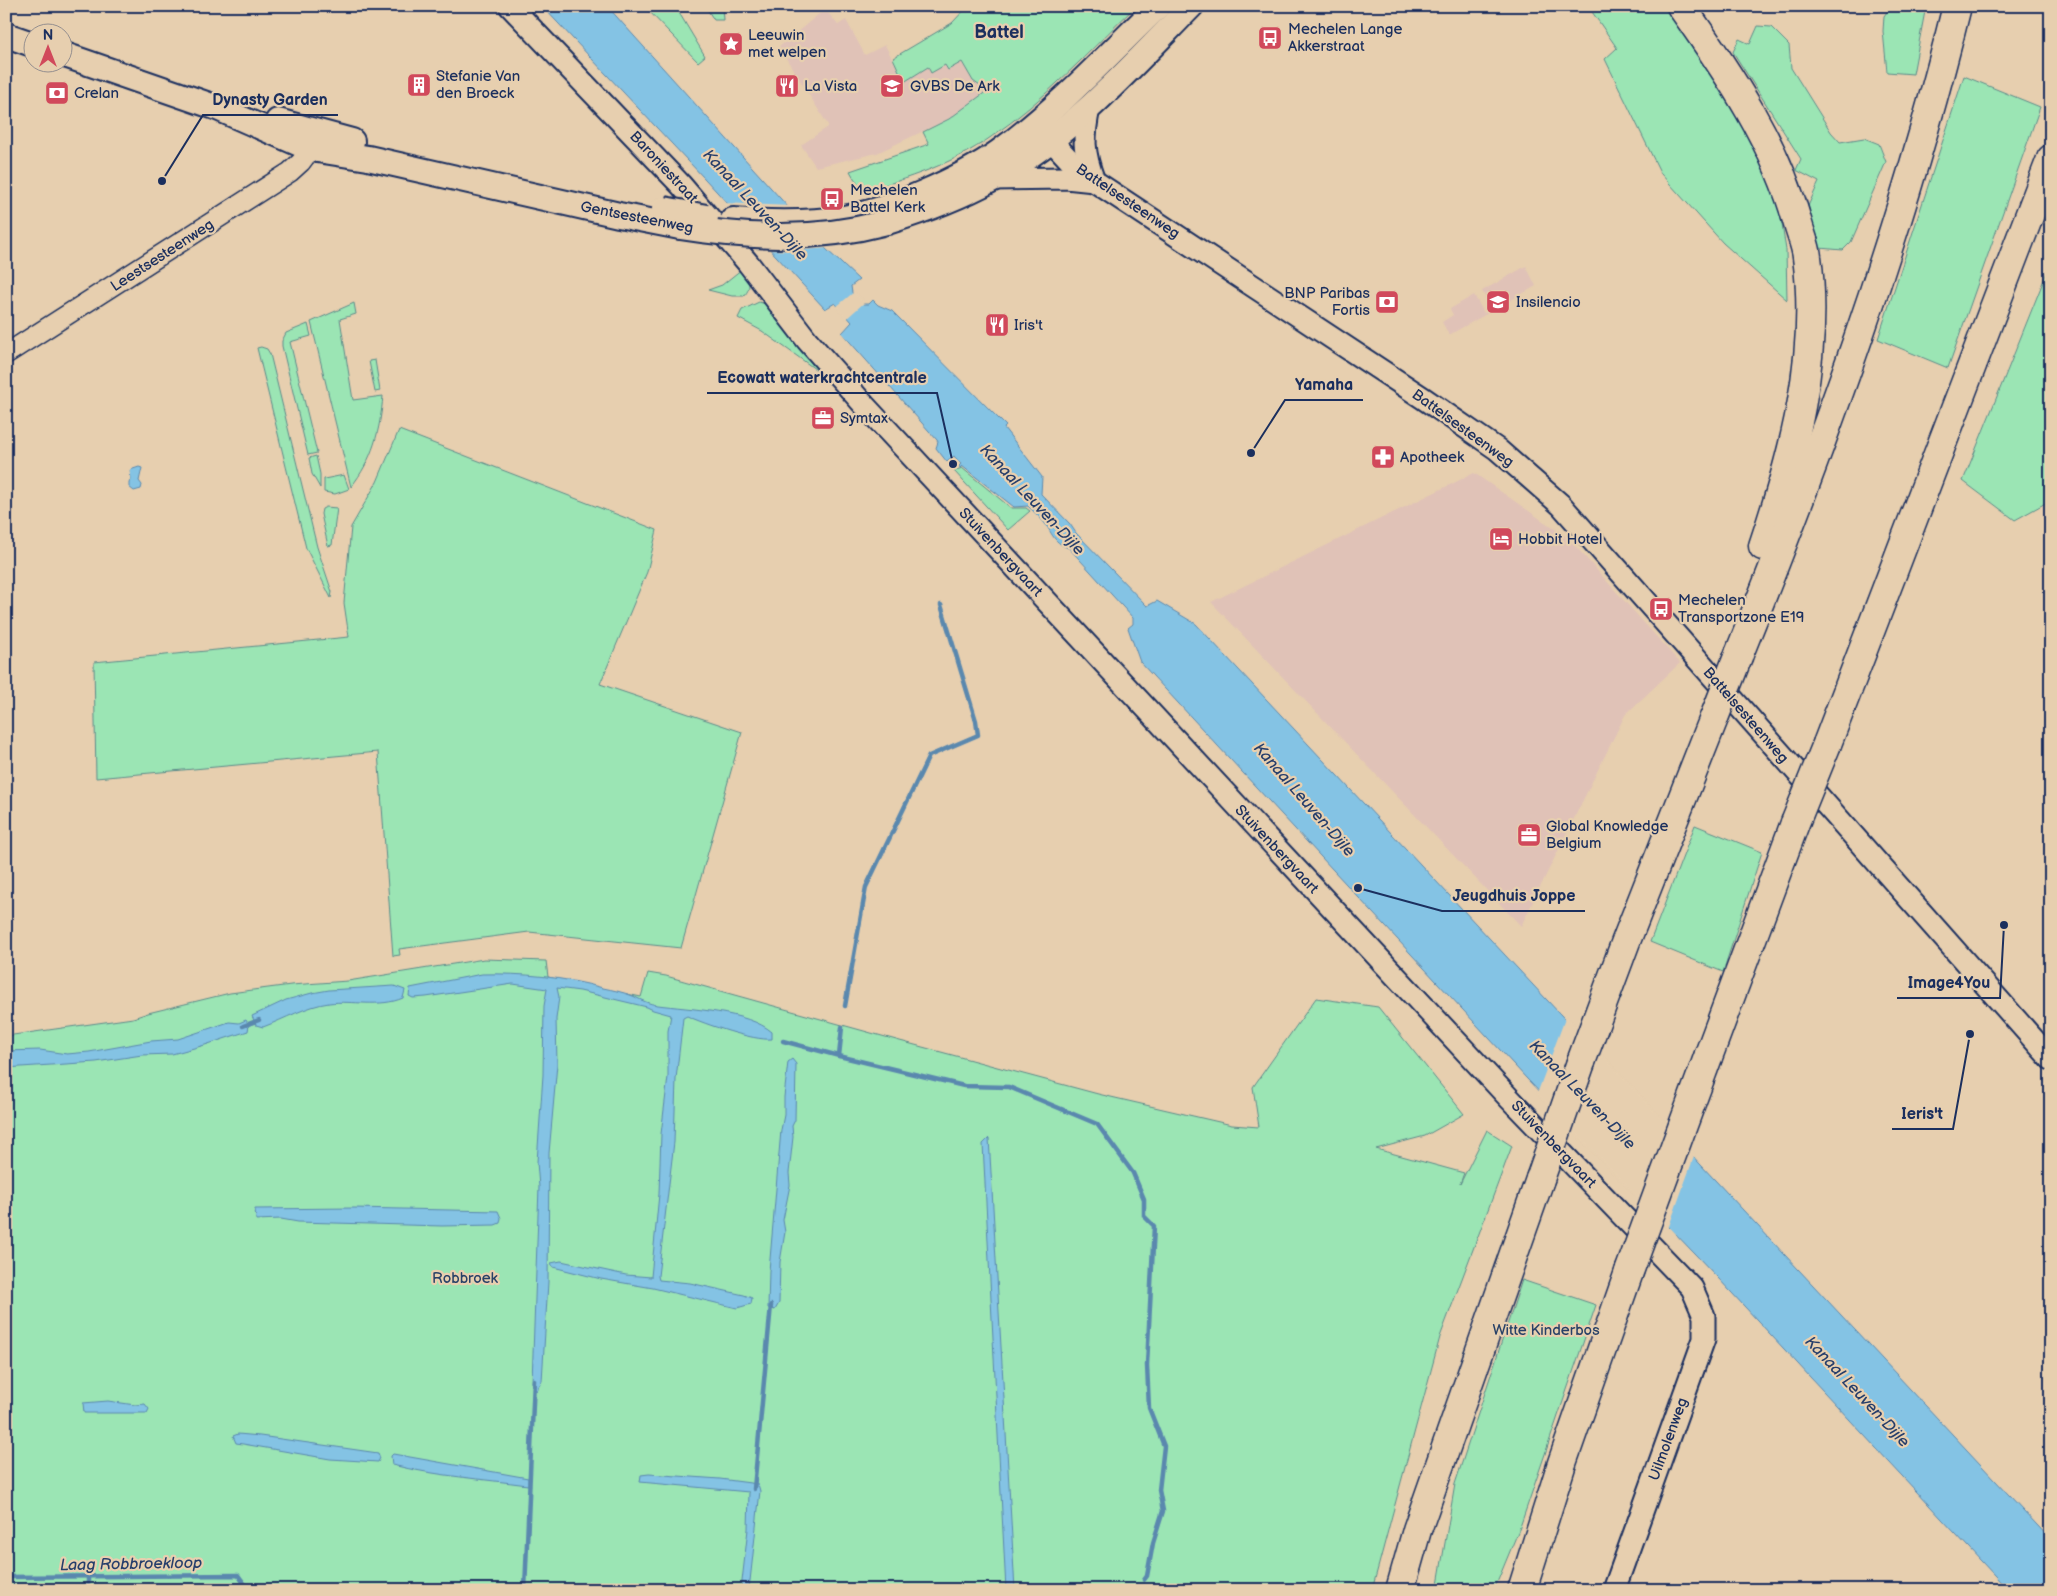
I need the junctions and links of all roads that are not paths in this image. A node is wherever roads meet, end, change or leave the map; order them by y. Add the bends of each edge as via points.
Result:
1 (510, 6) edge
2 (1158, 6) edge
3 (1191, 6) edge
4 (1680, 6) edge
5 (1957, 6) edge
6 (6, 35) edge
7 (22, 41) edge
8 (72, 57) edge
9 (1089, 108) junction
10 (1044, 131) junction
11 (316, 141) junction
12 (2051, 159) edge
13 (993, 179) junction
14 (1094, 180) junction
15 (876, 217) junction
16 (6, 354) edge
17 (865, 406) joint
18 (1754, 618) junction
19 (2051, 1059) edge
20 (1692, 1288) joint
21 (1400, 1590) edge
22 (1522, 1590) edge
23 (1614, 1590) edge

1 - 17 main road, Baroniestraat via 681,185
2 - 10 main road
3 - 9 main road
4 - 18 highway via 1746,102 1772,152 1790,193 1807,256 1810,318 1807,367 1800,413 1774,512 1753,575
5 - 18 highway via 1942,70 1898,214 1824,437
6 - 7 main road
8 - 11 main road, Gentsesteenweg via 215,107 280,121
9 - 10 main road
9 - 14 main road via 1084,151
10 - 13 main road, Gentsesteenweg
10 - 14 main road, Battelsesteenweg via 1074,166
10 - 15 main road, Gentsesteenweg
11 - 15 main road, Gentsesteenweg, bridge via 733,220 816,221
11 - 15 main road, Gentsesteenweg, bridge via 368,158 680,227 741,235 798,237 854,231
11 - 16 street, Leestsesteenweg via 290,172
12 - 22 highway, bridge via 1708,1058 1562,1463
13 - 14 main road
13 - 15 main road, Gentsesteenweg via 922,211
14 - 19 main road, Battelsesteenweg via 1446,413 1497,449 1566,512
17 - 20 main road, Stuivenbergvaart via 1510,1099
18 - 21 highway, bridge via 1626,941 1417,1530
20 - 23 main road, Uilmolenweg via 1704,1316 1704,1339

